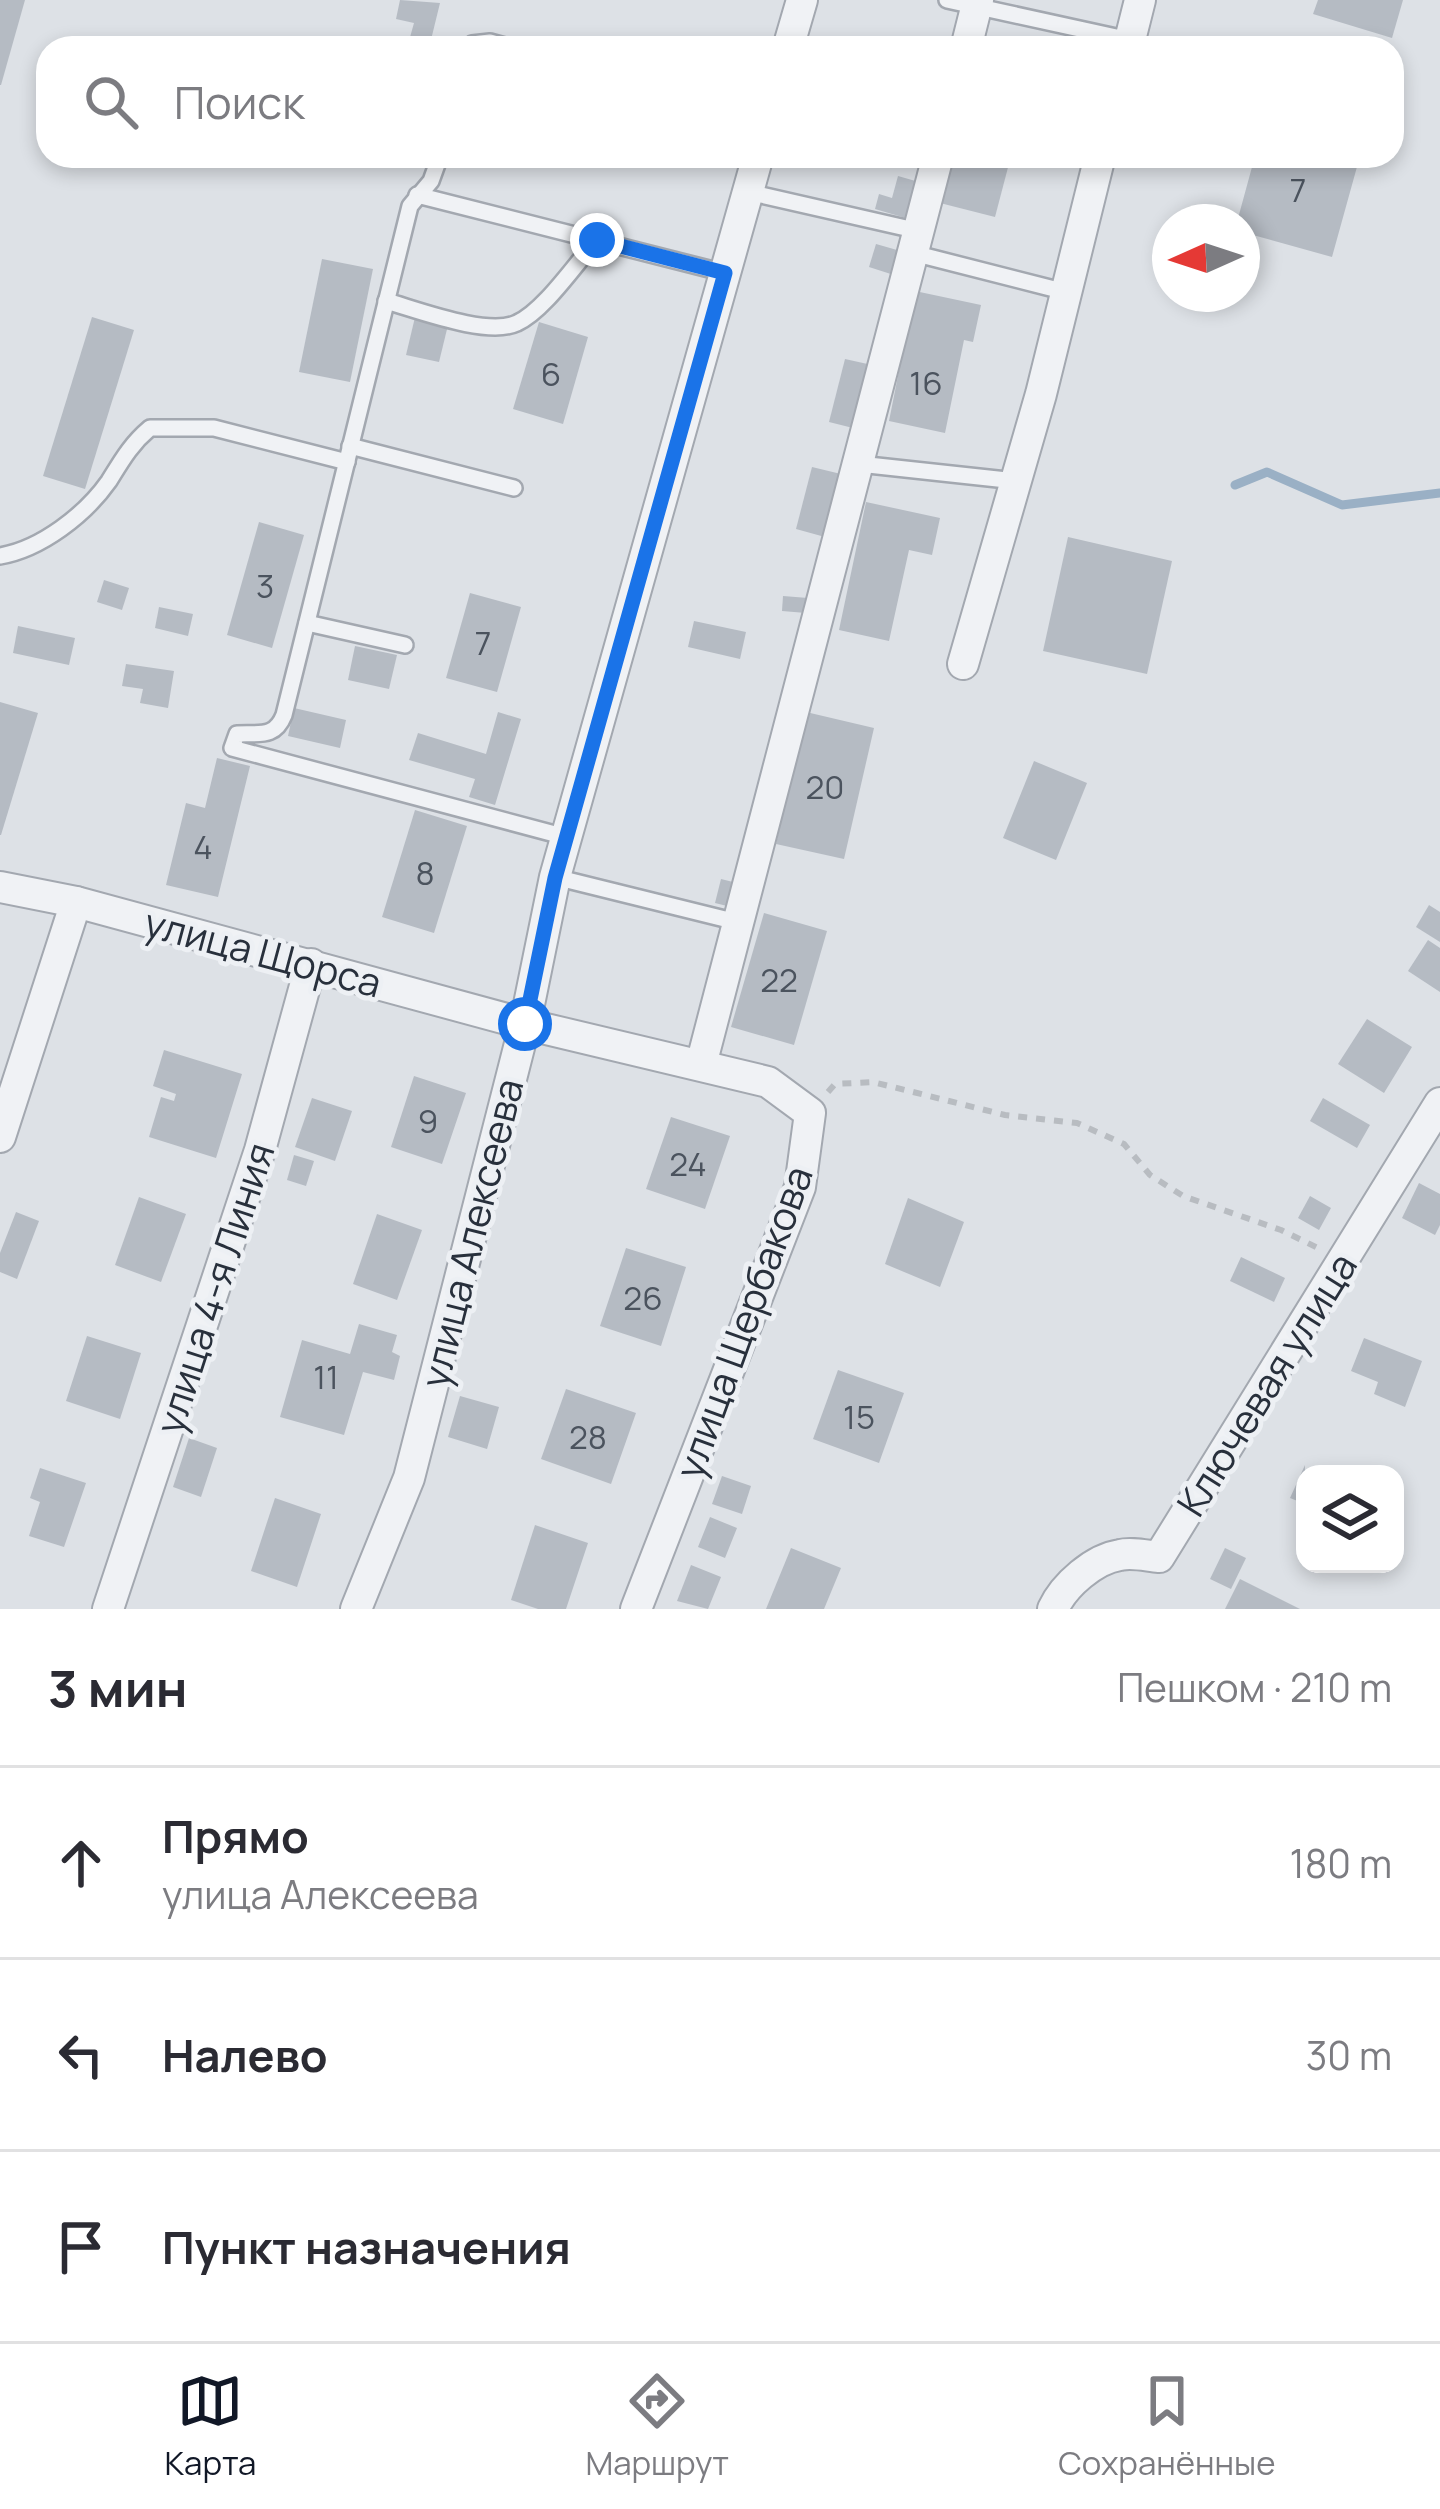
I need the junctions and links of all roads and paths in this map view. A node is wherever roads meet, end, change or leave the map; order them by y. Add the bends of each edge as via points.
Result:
1 (802, 0) edge
2 (1140, 0) edge
3 (967, 2) edge
4 (792, 36) edge
5 (966, 36) edge
6 (1098, 36) edge
7 (1131, 36) edge
8 (436, 168) edge
9 (755, 168) edge
10 (935, 168) edge
11 (1097, 168) edge
12 (748, 192) junction
13 (417, 195) junction
14 (597, 240) junction
15 (916, 242) junction
16 (725, 273) junction
17 (1066, 292) junction
18 (386, 301) junction
19 (349, 454) junction
20 (859, 464) junction
21 (1016, 481) junction
22 (514, 488) dead end
23 (0, 556) edge
24 (307, 623) junction
25 (405, 645) dead end
26 (963, 664) dead end
27 (566, 837) junction
28 (555, 878) junction
29 (0, 887) edge
30 (76, 902) junction
31 (736, 922) junction
32 (311, 964) junction
33 (525, 1024) junction
34 (701, 1065) junction
35 (1440, 1102) edge
36 (810, 1112) junction
37 (0, 1137) edge
38 (1330, 1254) dead end
39 (108, 1609) edge
40 (356, 1609) edge
41 (636, 1609) edge
42 (1054, 1609) edge

1 - 4 street
2 - 7 street
3 - 5 street
3 - 6 lane
8 - 13 lane
9 - 12 street, улица Алексеева
10 - 15 street
11 - 17 street
12 - 15 lane
12 - 16 street, улица Алексеева
13 - 14 lane
13 - 18 lane
14 - 16 lane
14 - 18 lane via 514,325 494,328
15 - 17 lane
15 - 20 street
16 - 27 street, улица Алексеева
17 - 21 street
18 - 19 lane
19 - 22 lane
19 - 23 lane via 214,428 150,428 68,522
19 - 24 lane
20 - 21 lane
20 - 31 street
21 - 26 street
24 - 25 lane
24 - 27 lane via 279,729 237,734 232,748
27 - 28 street, улица Алексеева
28 - 31 lane
28 - 33 street, улица Алексеева
29 - 30 street, улица Щорса
30 - 32 street, улица Щорса
30 - 37 street
31 - 34 street
32 - 33 street, улица Щорса
32 - 39 street, улица 4-я Линия via 260,1150
33 - 34 street, улица Щербакова
33 - 40 street, улица Алексеева via 409,1478
34 - 36 street, улица Щербакова via 768,1082
35 - 42 street, Ключевая улица via 1160,1557 1121,1554 1096,1564
36 - 38 path via 835,1084 873,1082 1077,1124 1124,1144 1150,1175 1183,1196
36 - 41 street, улица Щербакова via 800,1187

